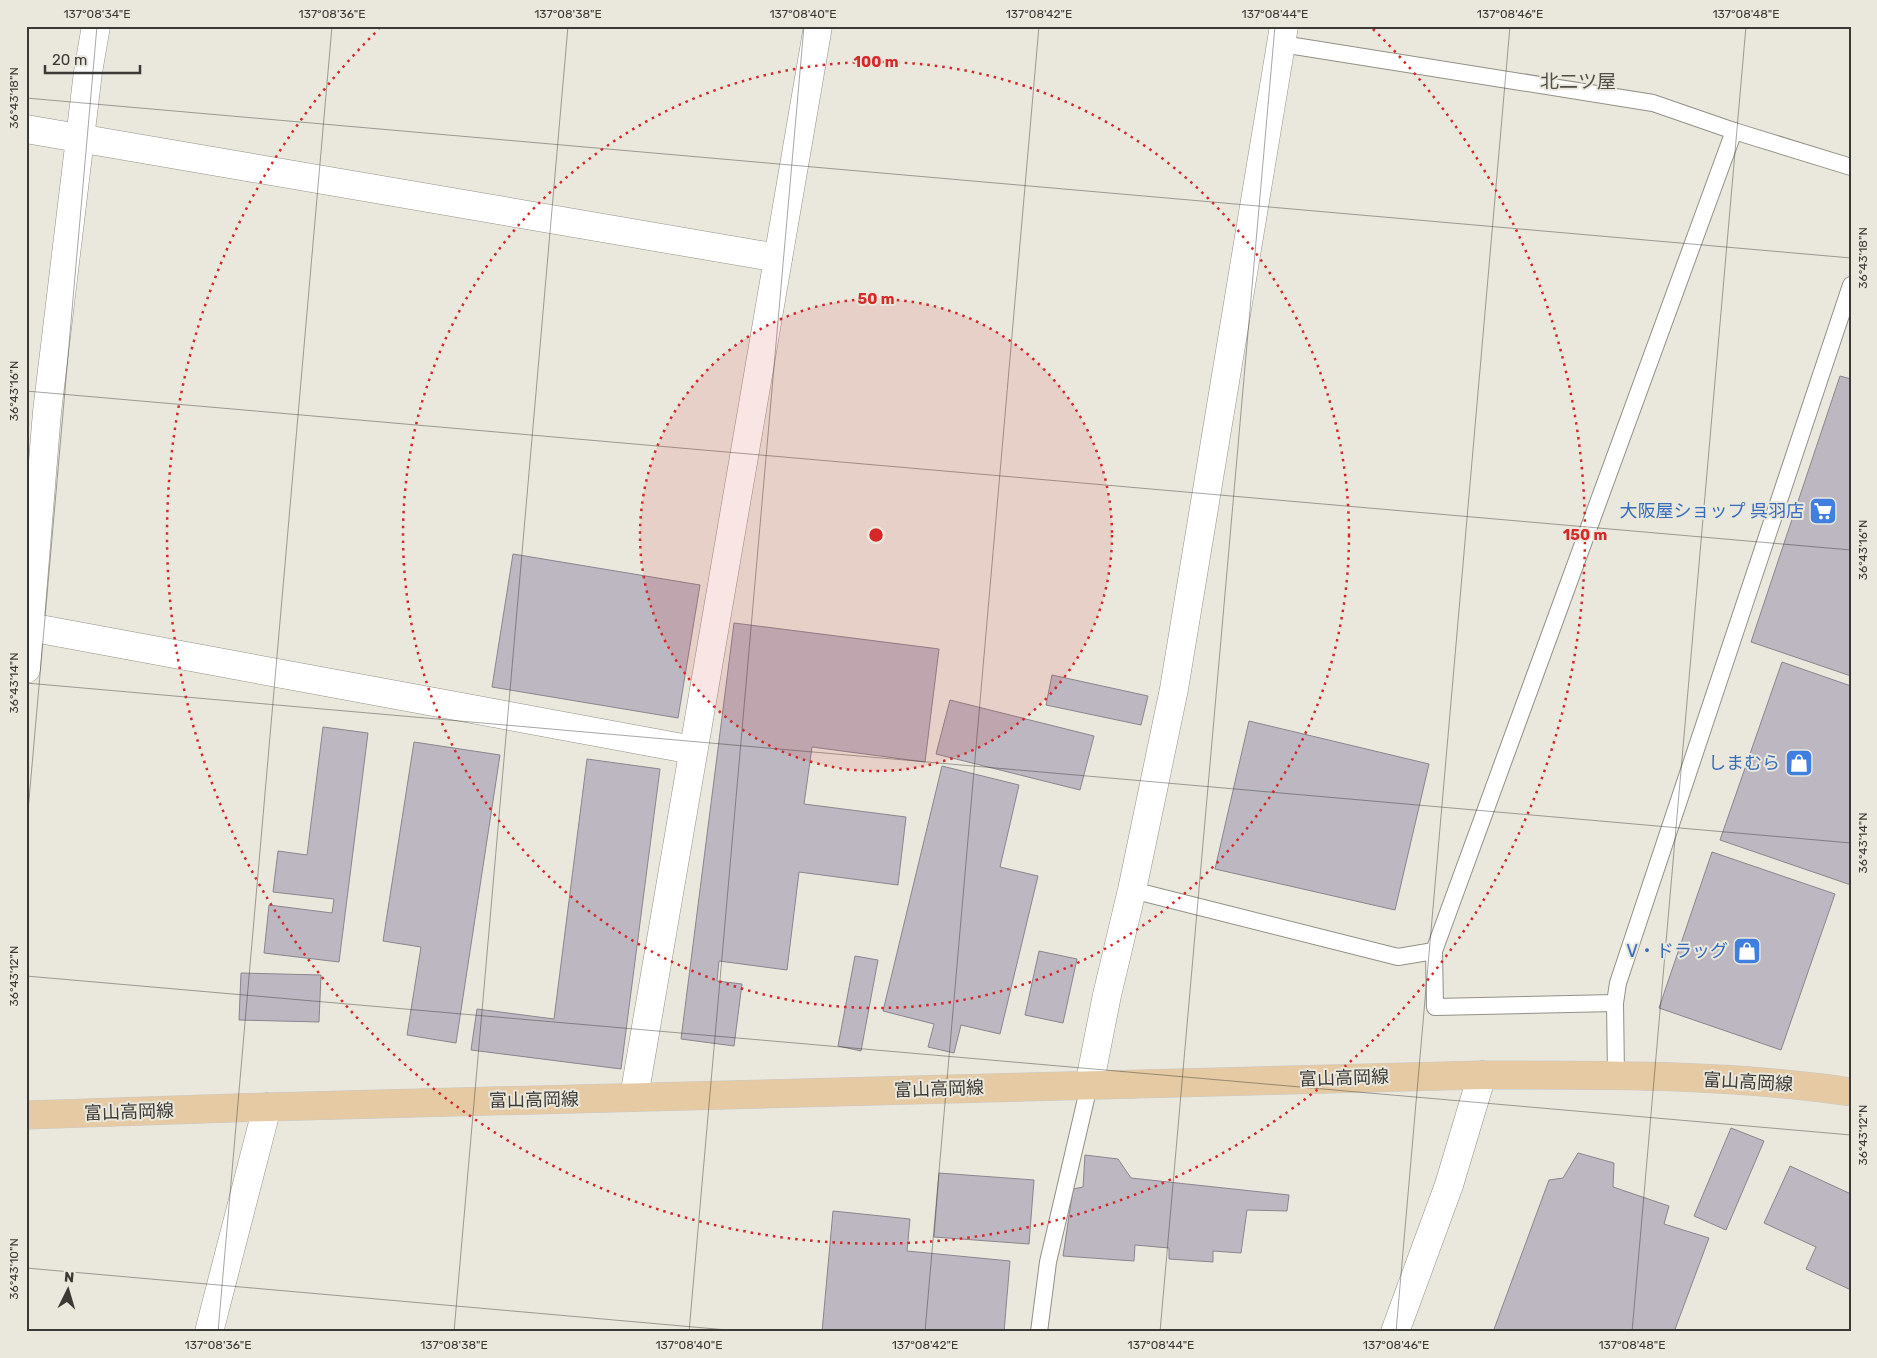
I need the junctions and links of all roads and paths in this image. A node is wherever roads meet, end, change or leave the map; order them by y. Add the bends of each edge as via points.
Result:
1 (96, 26) edge
2 (818, 26) edge
3 (1283, 35) edge
4 (26, 129) edge
5 (1734, 131) junction
6 (80, 138) junction
7 (1851, 167) edge
8 (778, 258) junction
9 (1851, 285) edge
10 (36, 410) edge
11 (28, 621) edge
12 (26, 669) edge
13 (694, 750) junction
14 (1132, 890) junction
15 (1434, 951) junction
16 (1615, 1003) junction
17 (1482, 1075) junction
18 (1616, 1075) junction
19 (1088, 1086) junction
20 (1851, 1092) edge
21 (634, 1097) junction
22 (267, 1107) junction
23 (26, 1115) edge
24 (209, 1332) edge
25 (1039, 1332) edge
26 (1395, 1332) edge

1 - 6 street
2 - 8 street
3 - 5 lane via 1653,103
3 - 14 street via 1174,688
4 - 6 street
5 - 7 lane
5 - 15 lane
6 - 8 street
6 - 10 street
8 - 13 street
9 - 16 lane via 1618,983
10 - 11 street
11 - 12 street
11 - 13 street
13 - 21 street
14 - 15 lane via 1398,957
14 - 19 street
15 - 16 lane via 1435,1007
16 - 18 lane
17 - 18 main road, 富山高岡線
17 - 19 main road, 富山高岡線
17 - 26 street via 1449,1184
18 - 20 main road, 富山高岡線 via 1794,1084
19 - 21 main road, 富山高岡線
19 - 25 lane via 1048,1262
21 - 22 main road, 富山高岡線
22 - 23 main road, 富山高岡線
22 - 24 street

